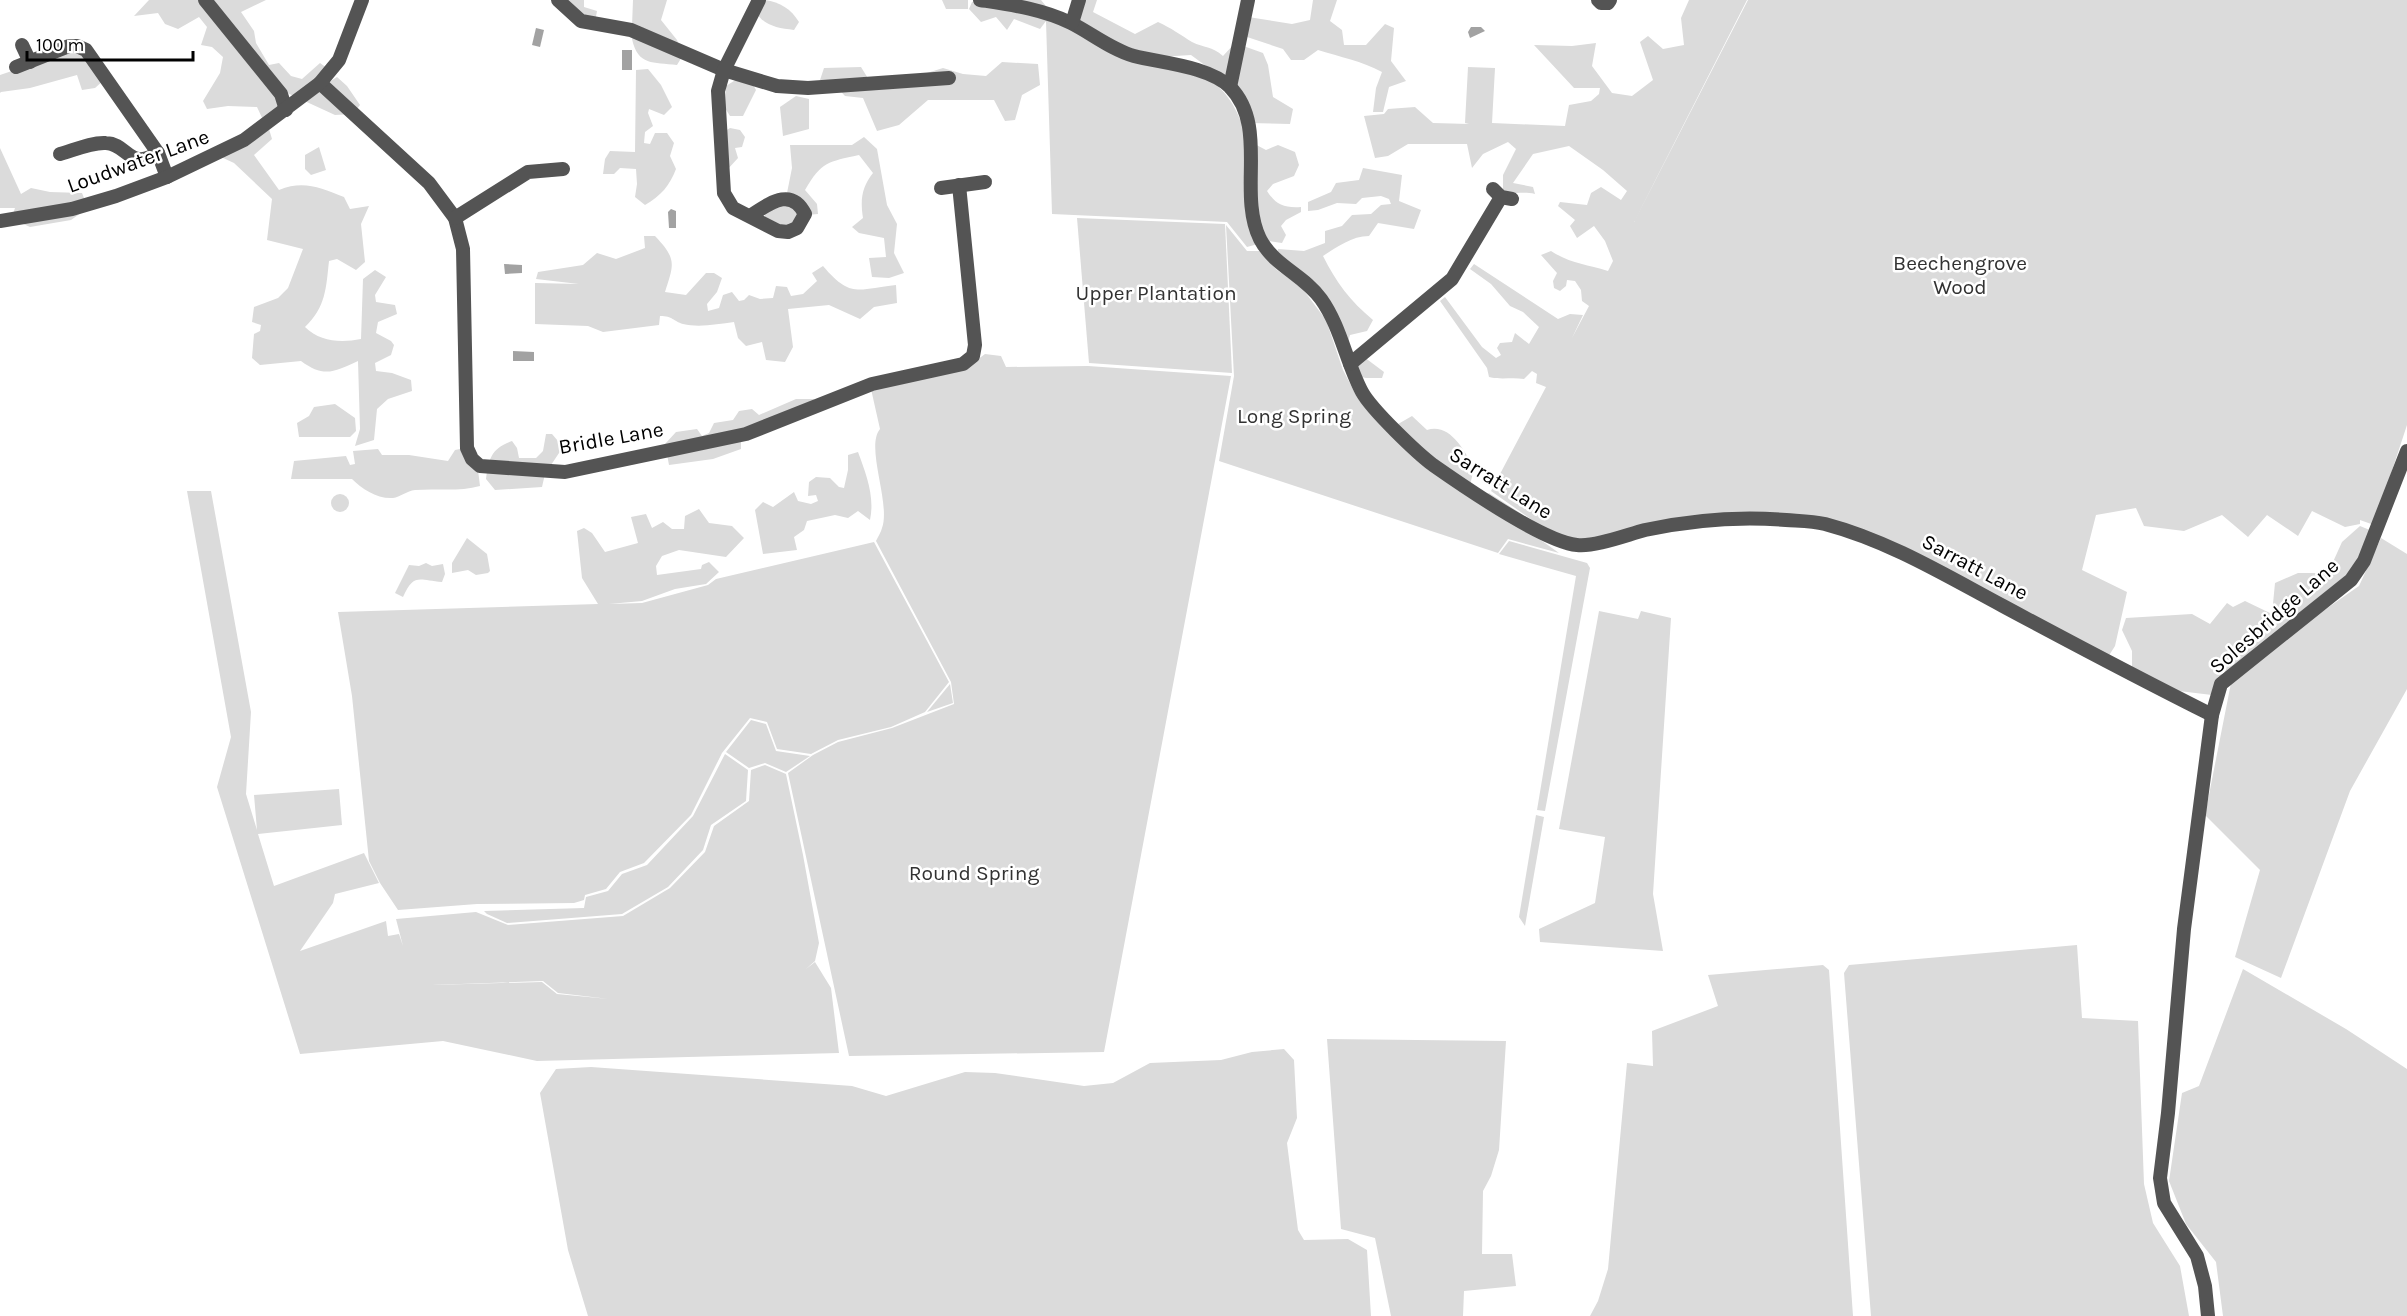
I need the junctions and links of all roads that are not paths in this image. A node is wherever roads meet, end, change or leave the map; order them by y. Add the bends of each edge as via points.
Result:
1 (206, 0) edge
2 (362, 0) edge
3 (558, 0) edge
4 (759, 0) edge
5 (980, 0) edge
6 (1079, 0) edge
7 (1248, 0) edge
8 (1598, 0) edge
9 (1610, 0) edge
10 (1072, 23) junction
11 (22, 45) dead end
12 (30, 62) junction
13 (16, 67) dead end
14 (724, 70) junction
15 (950, 78) dead end
16 (320, 83) junction
17 (1230, 87) junction
18 (286, 110) junction
19 (158, 153) junction
20 (60, 154) dead end
21 (563, 169) dead end
22 (167, 177) junction
23 (985, 182) dead end
24 (959, 185) junction
25 (942, 188) dead end
26 (1502, 195) dead end
27 (750, 216) dead end
28 (455, 218) junction
29 (0, 221) edge
30 (1350, 364) junction
31 (2407, 451) edge
32 (2212, 715) junction
33 (2208, 1316) edge

1 - 18 street via 281,94
2 - 16 street via 339,60
3 - 14 street via 581,21 631,30
4 - 14 street
5 - 10 street via 1024,6
6 - 10 street
7 - 17 street
8 - 9 street
10 - 17 street via 1130,55 1176,63
11 - 12 street
12 - 13 street
12 - 19 street via 69,46 86,50
14 - 15 street via 777,86 808,88
14 - 27 street via 718,91 724,194 733,208
16 - 18 street
16 - 28 street, Bridle Lane via 429,183
17 - 30 street, Sarratt Lane via 1243,107 1251,139 1252,205 1260,238 1280,265 1320,297
18 - 22 street, Loudwater Lane via 244,140
19 - 20 street via 135,158 112,143 102,142
19 - 22 street
21 - 28 street via 528,172
22 - 29 street, Loudwater Lane via 72,209
23 - 24 street
24 - 25 street
24 - 28 street, Bridle Lane via 975,345 973,356 963,364 872,384 746,434 565,472 480,466 467,448 463,249
26 - 30 street via 1452,279
30 - 32 street, Sarratt Lane via 1364,396 1430,464 1557,541 1580,546 1645,530 1724,518 1820,523 1903,552
31 - 32 street, Solesbridge Lane via 2364,561 2351,580 2221,684
32 - 33 street, Solesbridge Lane via 2184,929 2160,1178 2164,1203 2197,1256

